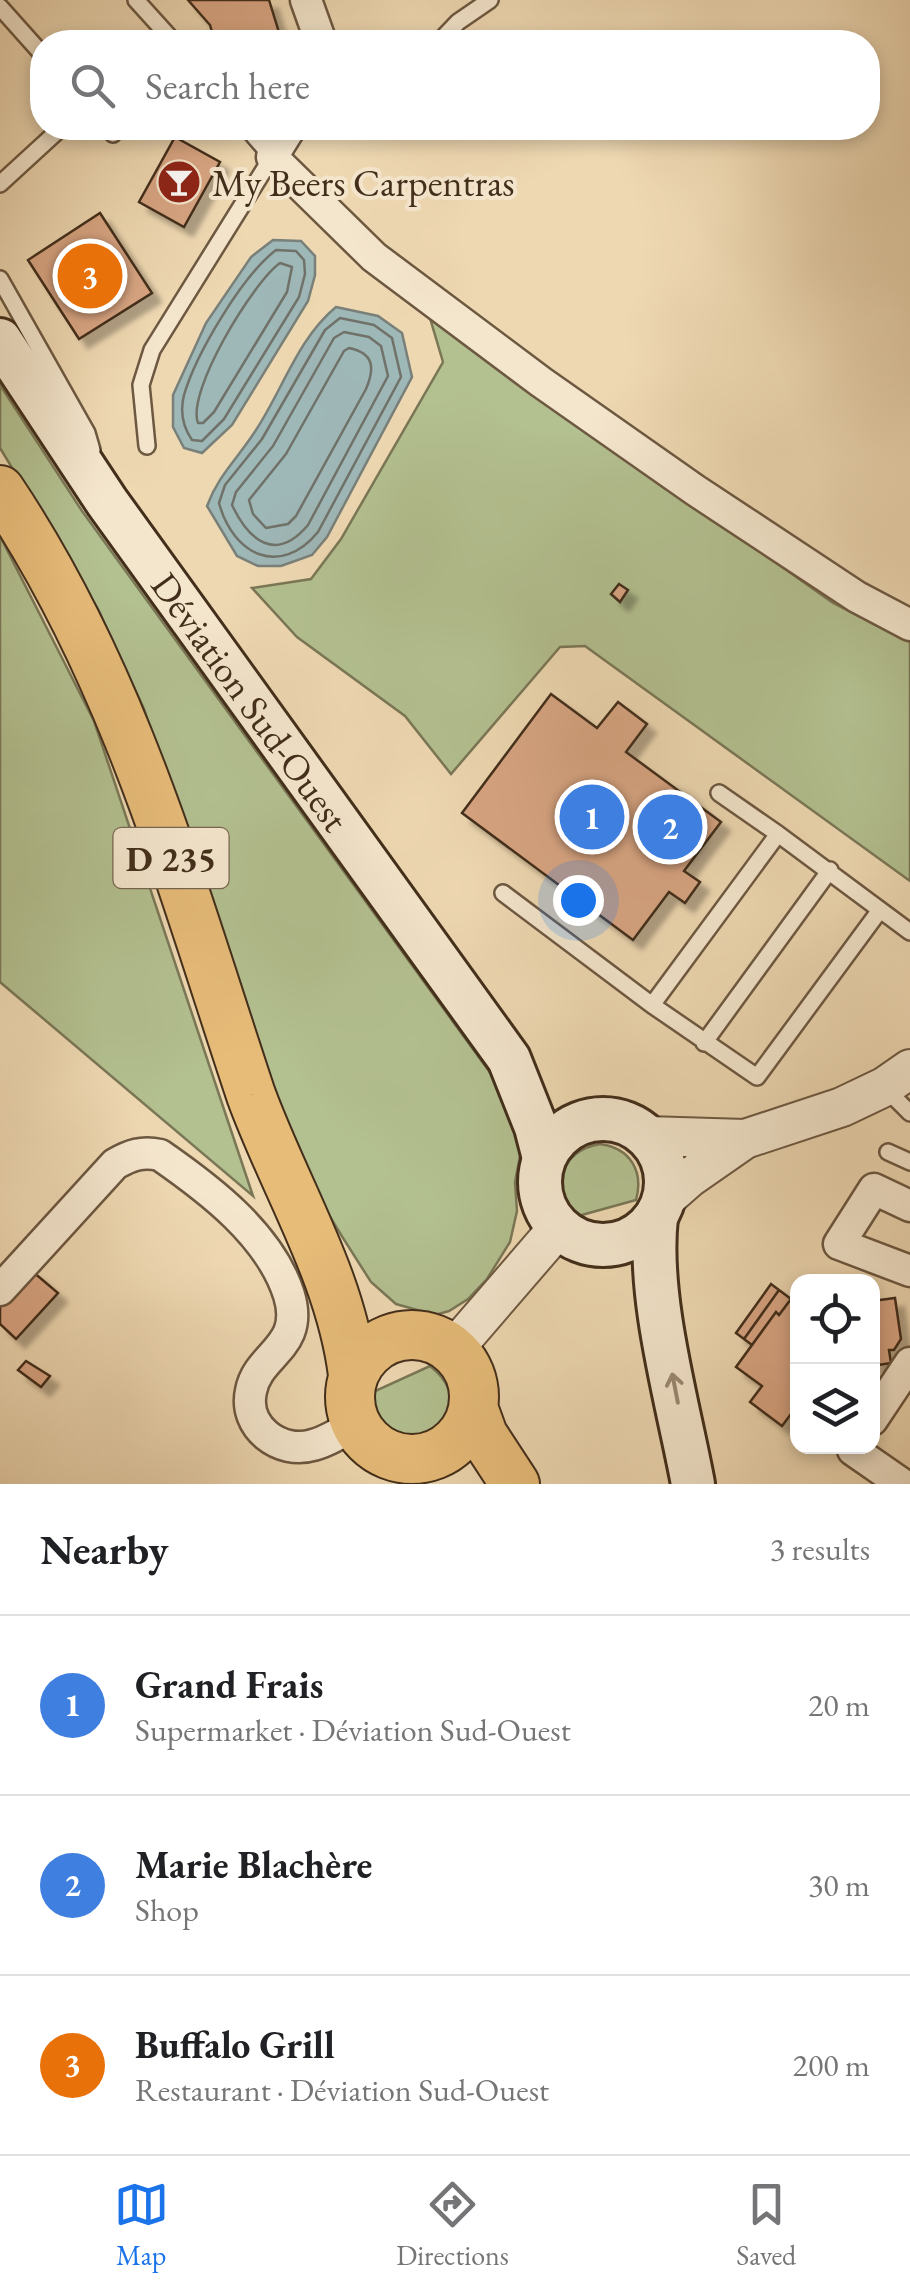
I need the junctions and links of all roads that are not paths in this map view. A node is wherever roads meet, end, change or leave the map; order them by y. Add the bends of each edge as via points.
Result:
1 (136, 0) edge
2 (306, 0) edge
3 (490, 0) edge
4 (0, 7) edge
5 (158, 30) edge
6 (317, 30) edge
7 (450, 30) edge
8 (30, 41) edge
9 (48, 140) edge
10 (257, 140) edge
11 (283, 140) edge
12 (272, 157) junction
13 (0, 184) edge
14 (0, 278) edge
15 (0, 340) edge
16 (148, 446) dead end
17 (0, 490) edge
18 (107, 502) junction
19 (910, 625) edge
20 (719, 793) dead end
21 (778, 834) junction
22 (830, 870) junction
23 (503, 892) dead end
24 (880, 910) junction
25 (910, 932) edge
26 (652, 1005) junction
27 (704, 1042) junction
28 (509, 1059) junction
29 (901, 1090) edge
30 (601, 1118) junction
31 (647, 1136) junction
32 (745, 1139) junction
33 (888, 1152) dead end
34 (544, 1158) junction
35 (910, 1162) edge
36 (910, 1206) edge
37 (660, 1208) junction
38 (559, 1228) junction
39 (314, 1238) junction
40 (910, 1271) edge
41 (0, 1290) edge
42 (408, 1335) junction
43 (453, 1350) junction
44 (910, 1363) edge
45 (352, 1376) junction
46 (880, 1408) edge
47 (474, 1410) junction
48 (355, 1424) junction
49 (860, 1454) edge
50 (425, 1459) junction
51 (904, 1476) edge
52 (480, 1484) edge
53 (515, 1484) edge
54 (694, 1484) edge

1 - 5 lane
2 - 6 street
3 - 7 lane
4 - 8 lane
9 - 13 lane
10 - 12 lane
11 - 12 street
12 - 16 lane via 152,350 140,384
12 - 19 street via 374,257 542,382 857,597
14 - 18 lane via 87,433
15 - 18 main road, Déviation Sud-Ouest
17 - 39 main road, D 235 via 50,570 121,715 250,1096
18 - 28 main road, Déviation Sud-Ouest
20 - 21 lane
21 - 22 lane
21 - 26 lane
22 - 24 lane
22 - 27 lane
23 - 26 lane
24 - 25 lane
24 - 27 lane via 756,1077
26 - 27 lane
28 - 30 main road via 567,1103
28 - 34 main road
29 - 32 street
30 - 31 main road
30 - 34 main road via 566,1130
31 - 32 street
31 - 37 main road via 664,1166
32 - 37 street via 689,1178
33 - 35 lane
34 - 38 main road via 542,1204
36 - 40 street via 874,1188 839,1244
37 - 38 main road via 645,1230 616,1244 583,1243
54 -> 37 main road via 652,1248
38 - 43 street
39 - 42 main road, D 235 via 374,1308
39 - 45 main road, D 235 via 348,1341
41 - 48 street via 115,1164 146,1152 160,1156 229,1207 288,1294 288,1336 251,1390 258,1426 273,1442 294,1448 313,1446
42 - 43 main road via 436,1339
42 - 45 main road via 378,1344
43 - 47 main road via 473,1384
44 - 46 street
45 - 48 main road
47 - 50 main road via 458,1440
47 - 53 main road
48 - 50 main road via 387,1456
49 - 51 street
50 - 52 main road

